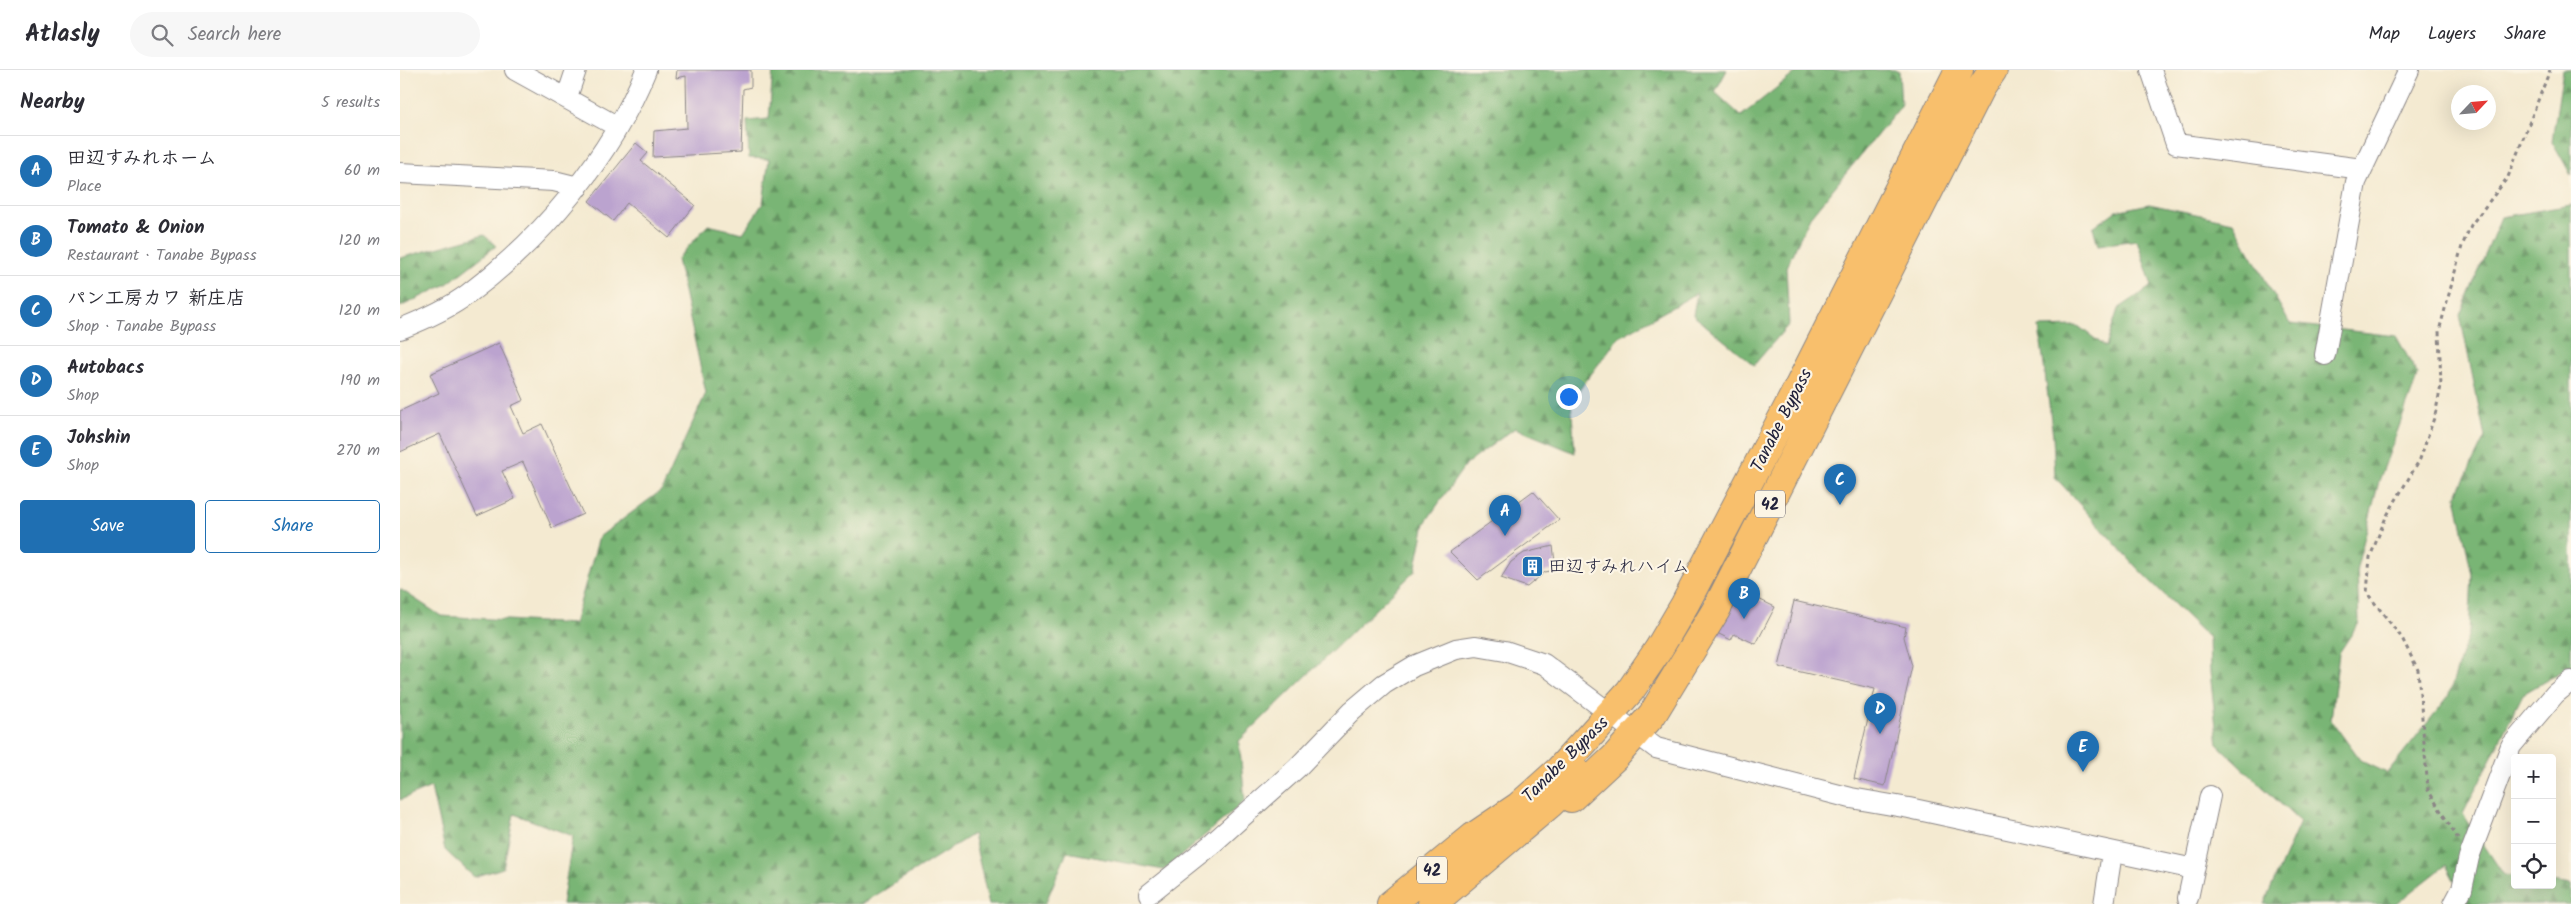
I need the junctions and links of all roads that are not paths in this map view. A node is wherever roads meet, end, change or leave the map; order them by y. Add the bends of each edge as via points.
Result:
1 (515, 70) edge
2 (576, 70) edge
3 (646, 70) edge
4 (1940, 70) edge
5 (1959, 70) edge
6 (1975, 70) edge
7 (1993, 70) edge
8 (2151, 70) edge
9 (2409, 70) edge
10 (566, 97) junction
11 (618, 127) junction
12 (2362, 169) junction
13 (400, 172) edge
14 (578, 187) junction
15 (400, 329) edge
16 (2325, 355) dead end
17 (1805, 385) junction
18 (2571, 681) edge
19 (1618, 720) junction
20 (2210, 796) dead end
21 (2112, 853) junction
22 (2194, 869) junction
23 (1149, 894) dead end
24 (2188, 898) dead end
25 (1391, 904) edge
26 (1432, 904) edge
27 (2104, 904) edge
28 (2454, 904) edge

1 - 10 street
2 - 10 street
3 - 11 street
4 - 19 highway, 42 via 1702,540 1645,643 1618,684
5 - 17 highway, Tanabe Bypass / 42
6 - 17 highway, Tanabe Bypass / 42
7 - 19 highway, 42 via 1716,610 1672,684
8 - 12 street via 2176,144
9 - 12 street
10 - 11 street
11 - 14 street
12 - 16 street via 2354,191
13 - 14 street via 554,180
14 - 15 street via 511,256 467,295
17 - 19 highway, Tanabe Bypass / 42 via 1686,604 1630,691
18 - 28 street via 2555,694 2511,746
19 - 21 street via 1656,748 1851,798
19 - 23 street via 1544,664 1505,651 1476,646 1456,648 1414,666 1384,684 1352,711 1297,768 1213,843
19 - 25 highway, Tanabe Bypass / 42 via 1519,806 1473,837
19 - 26 highway, 42 via 1558,811
20 - 22 street
21 - 22 street
21 - 27 street
22 - 24 street

